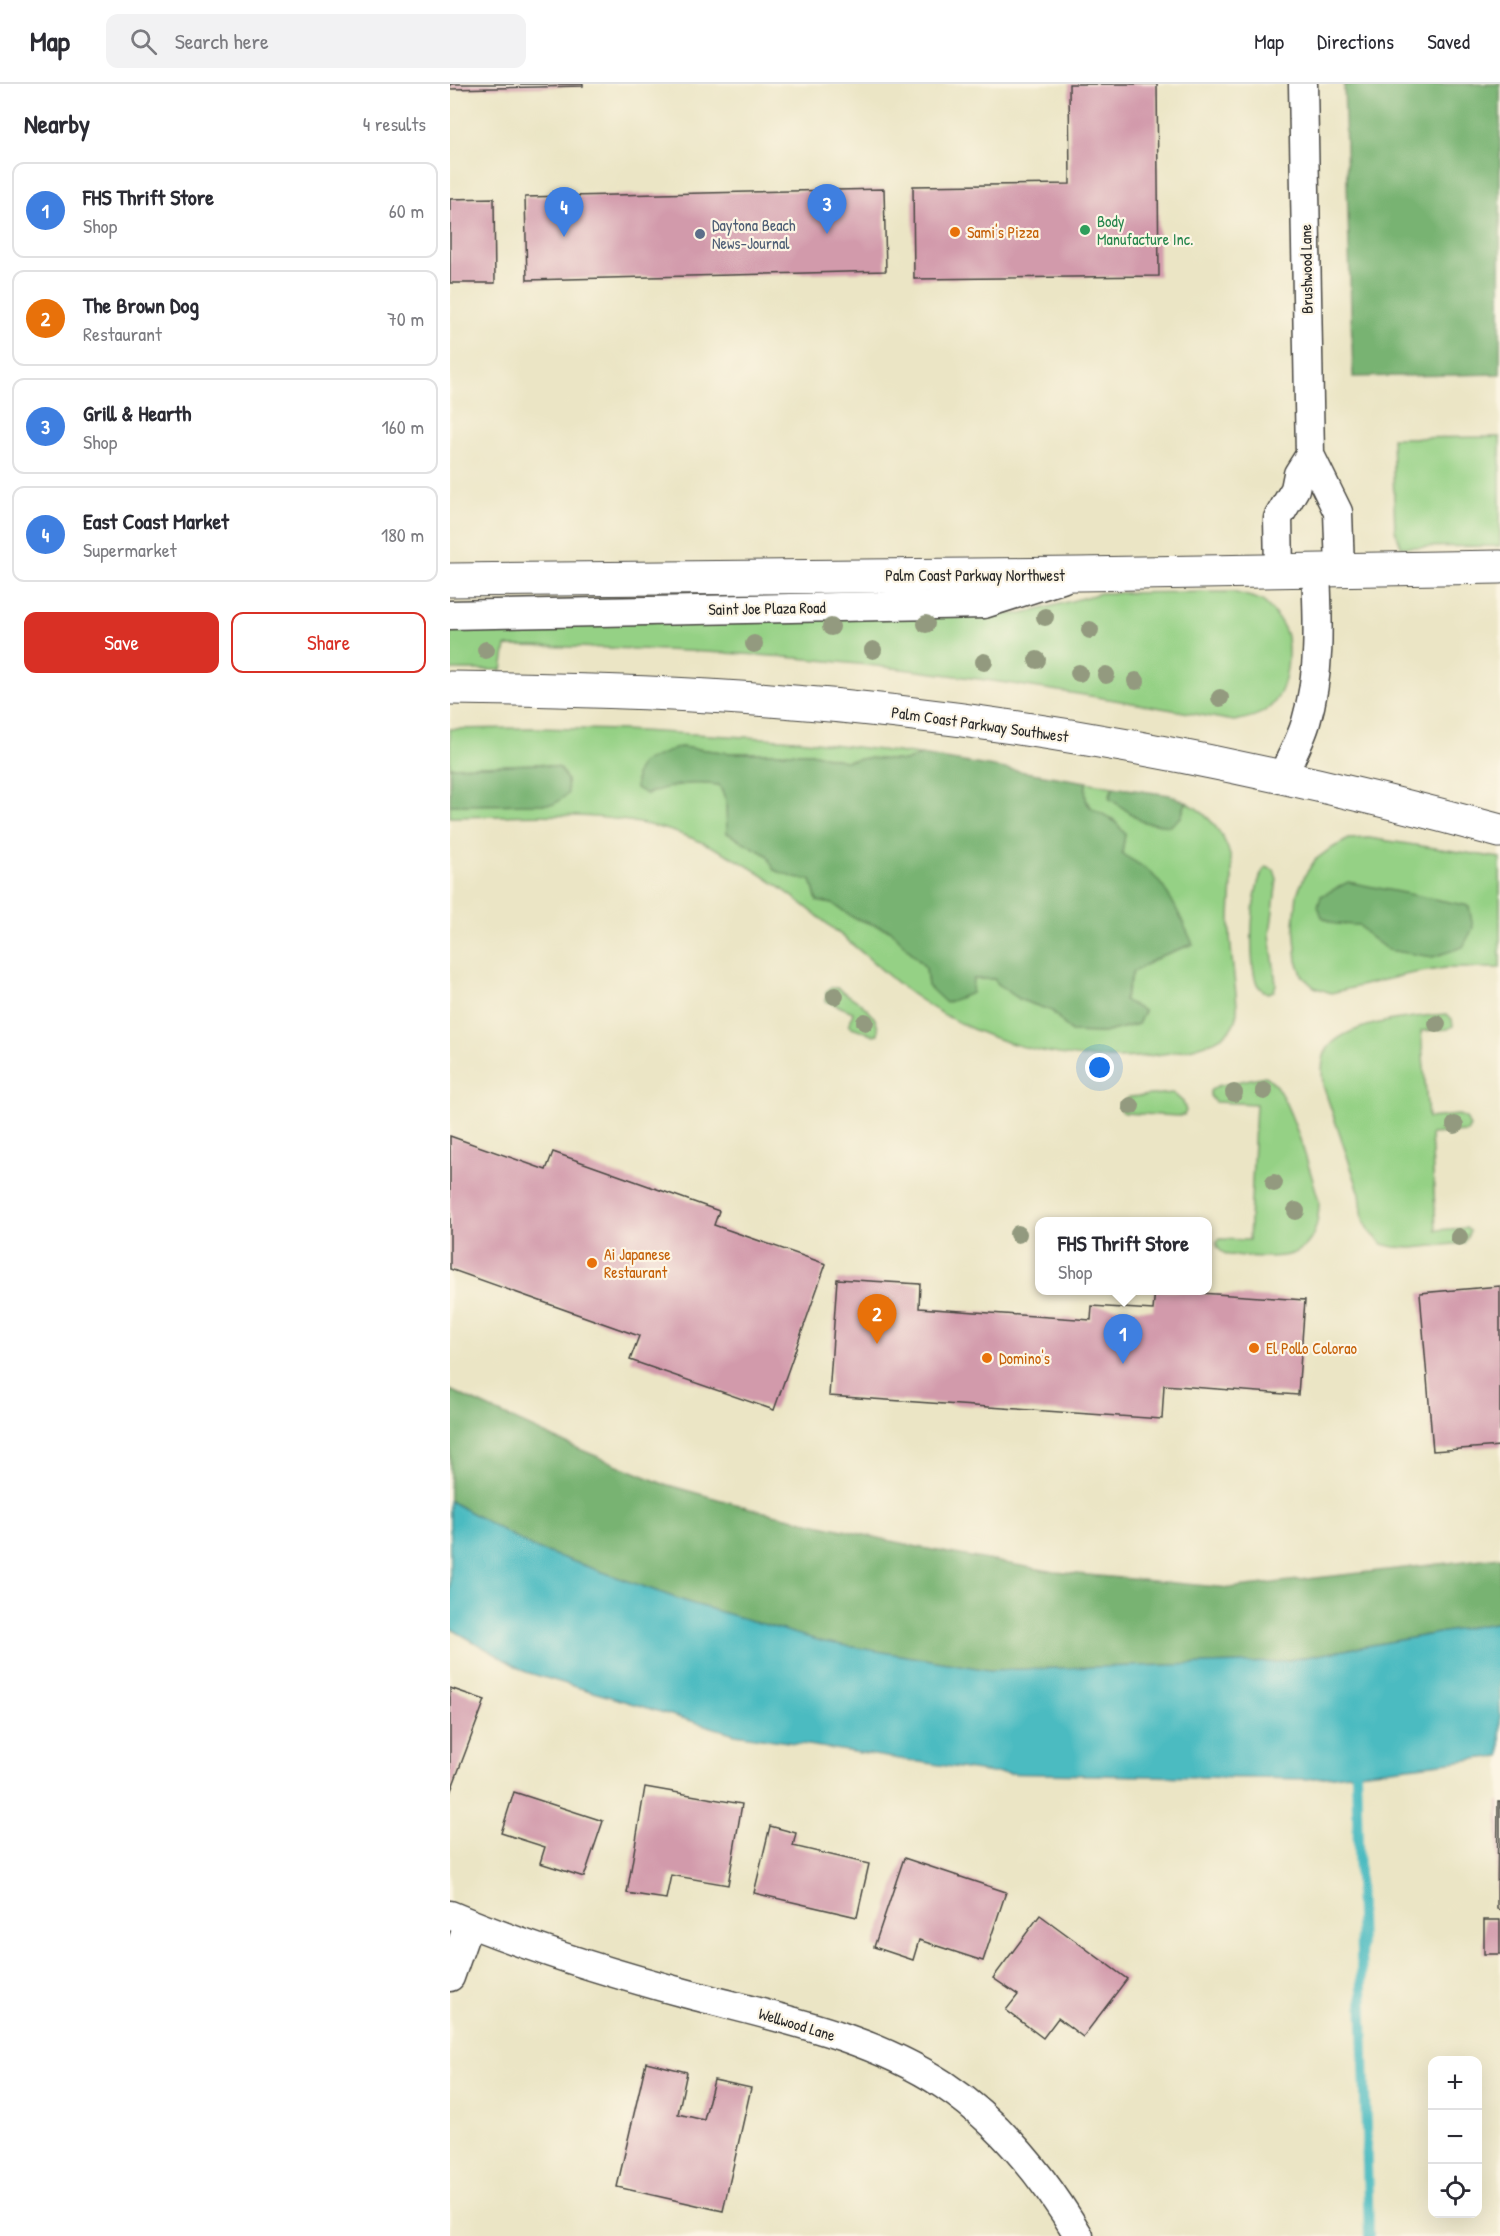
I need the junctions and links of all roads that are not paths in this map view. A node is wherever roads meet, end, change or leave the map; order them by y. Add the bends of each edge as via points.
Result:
1 (1303, 84) edge
2 (1310, 455) junction
3 (1500, 567) edge
4 (1328, 569) junction
5 (1279, 570) junction
6 (1079, 574) junction
7 (450, 580) edge
8 (450, 615) edge
9 (450, 688) edge
10 (1282, 777) junction
11 (1500, 831) edge
12 (460, 1919) edge
13 (450, 1977) edge
14 (1079, 2236) edge

1 - 2 street, Brushwood Lane
2 - 4 street, Brushwood Lane via 1338,512
2 - 5 street, Brushwood Lane via 1278,518
3 - 4 main road, Palm Coast Parkway Northwest
4 - 5 main road, Palm Coast Parkway Northwest
4 - 10 street, Brushwood Lane via 1316,681 1306,724
5 - 6 main road, Palm Coast Parkway Northwest
6 - 7 main road, Palm Coast Parkway Northwest
6 - 8 street, Saint Joe Plaza Road via 984,604
9 - 10 main road, Palm Coast Parkway Southwest via 590,690 866,709 1075,737
10 - 11 main road, Palm Coast Parkway Southwest
12 - 13 street
12 - 14 street, Wellwood Lane via 647,1983 798,2022 906,2064 943,2084 996,2127 1040,2176

